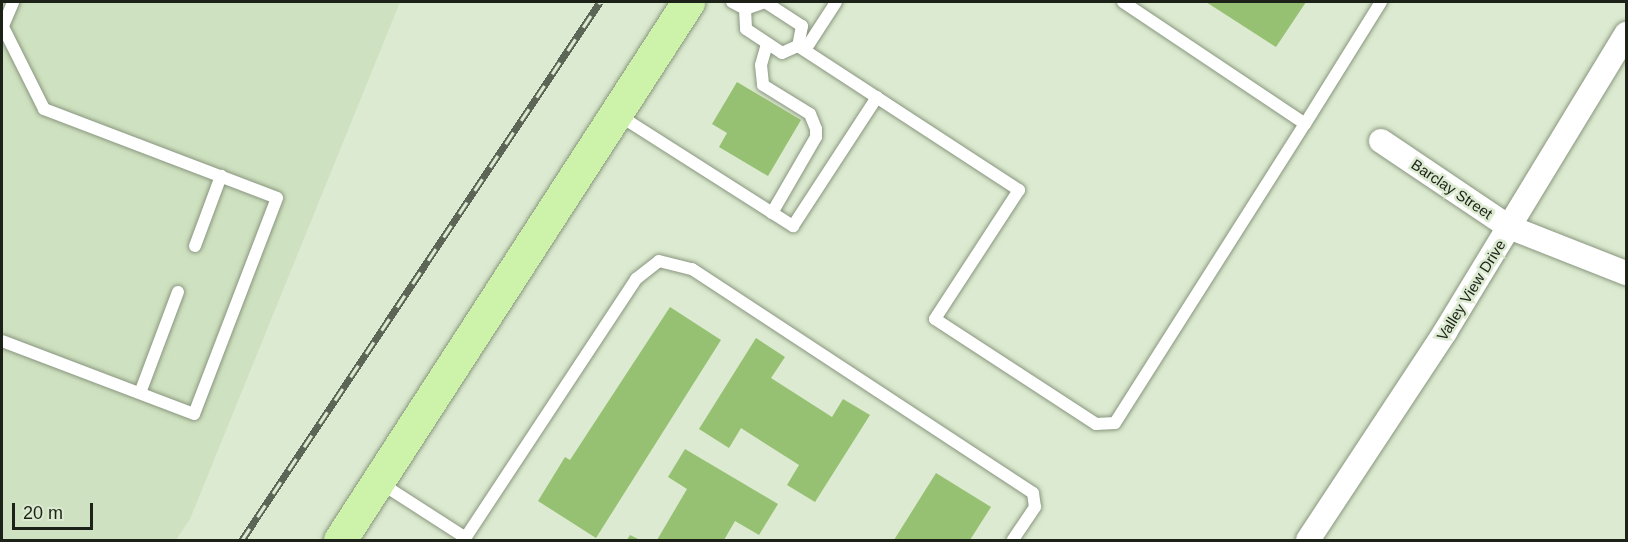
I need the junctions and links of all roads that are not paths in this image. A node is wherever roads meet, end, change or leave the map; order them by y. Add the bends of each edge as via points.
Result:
1 (13, 2) edge
2 (688, 2) edge
3 (732, 2) edge
4 (836, 2) edge
5 (1123, 2) edge
6 (1381, 2) edge
7 (746, 9) junction
8 (2, 26) edge
9 (1626, 34) edge
10 (768, 44) junction
11 (802, 48) junction
12 (877, 97) junction
13 (616, 113) junction
14 (1305, 124) junction
15 (1381, 141) dead end
16 (221, 177) junction
17 (772, 213) junction
18 (1509, 227) junction
19 (195, 246) dead end
20 (1626, 273) edge
21 (178, 292) dead end
22 (2, 341) edge
23 (140, 393) junction
24 (379, 482) junction
25 (465, 539) edge
26 (340, 540) edge
27 (1013, 540) edge
28 (1308, 540) edge

1 - 8 lane
2 - 13 main road
3 - 7 lane
4 - 11 lane
5 - 14 lane
6 - 14 lane
7 - 10 lane via 746,29
7 - 11 lane via 765,2 802,27
8 - 16 lane via 44,109
9 - 18 street, Valley View Drive
10 - 11 lane via 782,53
10 - 17 lane via 761,65 763,85 810,114 816,129 816,137
11 - 12 lane
12 - 14 lane via 1020,190 935,319 1096,424 1106,425 1115,423
12 - 17 lane via 793,226
13 - 17 lane
13 - 24 main road
15 - 18 street, Barclay Street
16 - 19 lane
16 - 23 lane via 278,198 194,414
18 - 20 street, Barclay Street
18 - 28 street, Valley View Drive
21 - 23 lane
22 - 23 lane
24 - 25 lane
24 - 26 main road
25 - 27 lane via 636,279 659,261 692,269 1033,493 1035,507

